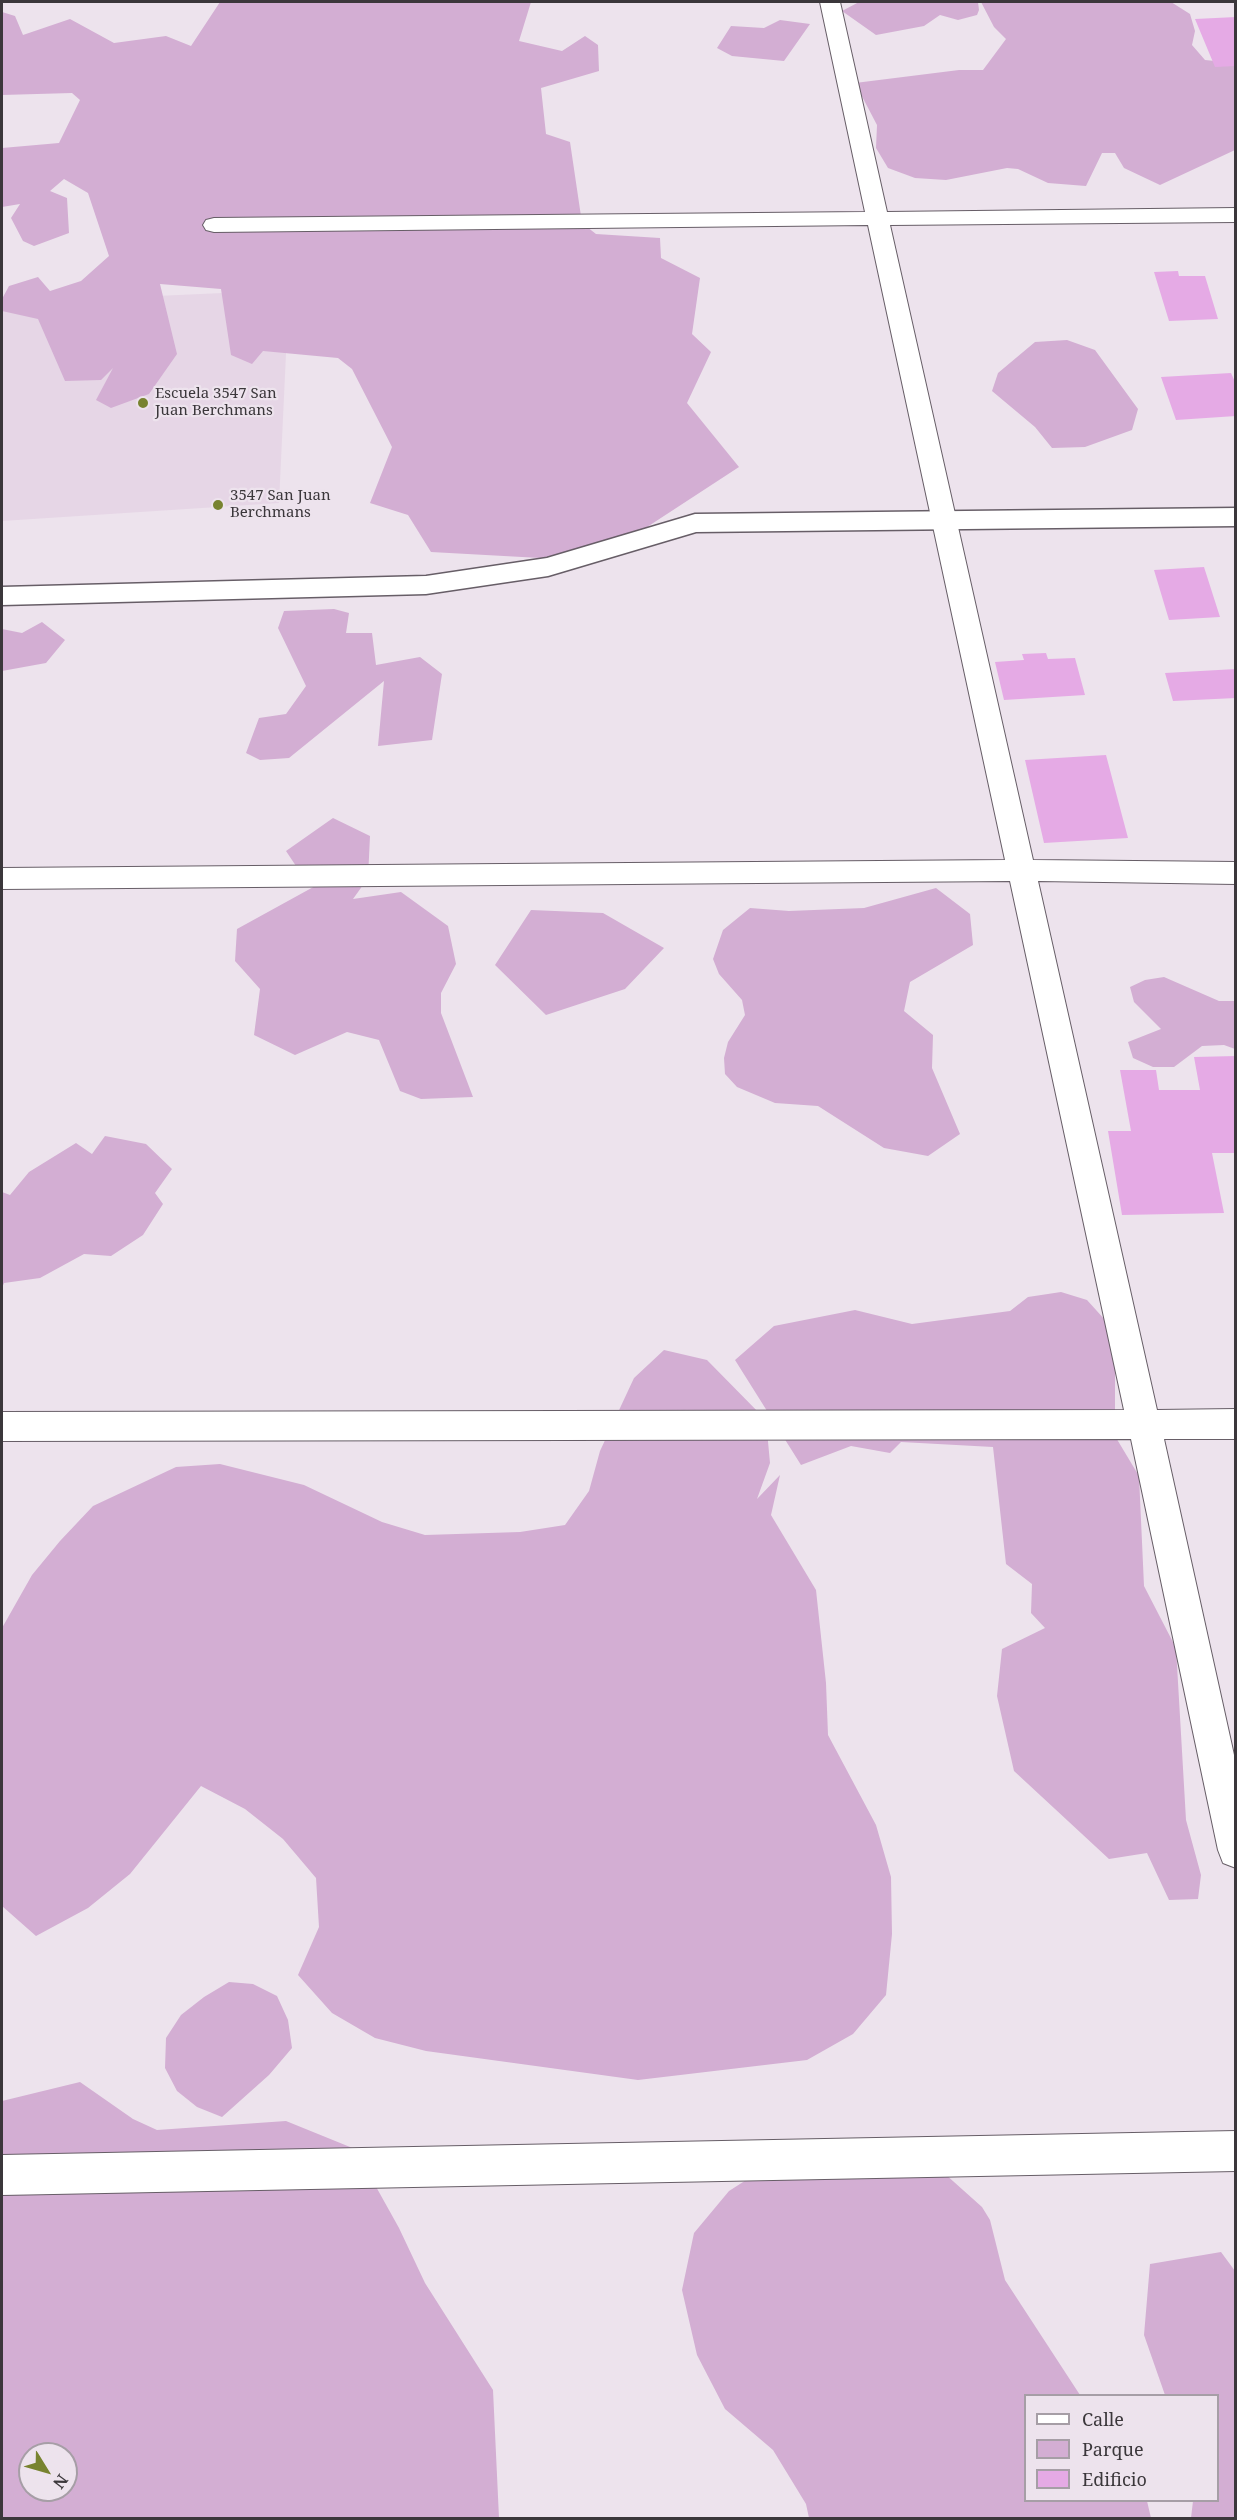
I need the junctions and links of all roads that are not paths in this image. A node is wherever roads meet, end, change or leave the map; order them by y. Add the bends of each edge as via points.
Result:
1 (830, 2) edge
2 (1236, 215) edge
3 (878, 219) junction
4 (214, 225) dead end
5 (1236, 516) edge
6 (945, 520) junction
7 (2, 596) edge
8 (1023, 870) junction
9 (1236, 873) edge
10 (2, 879) edge
11 (1144, 1424) junction
12 (1236, 1424) edge
13 (2, 1427) edge
14 (1236, 1850) edge
15 (1236, 2151) edge
16 (2, 2175) edge

1 - 3 lane
2 - 3 lane
3 - 4 lane
3 - 6 lane
5 - 6 street
6 - 7 street via 694,523 548,567 426,585
6 - 8 lane
8 - 9 lane
8 - 10 lane
8 - 11 lane
11 - 12 lane
11 - 13 lane
11 - 14 lane
15 - 16 lane

